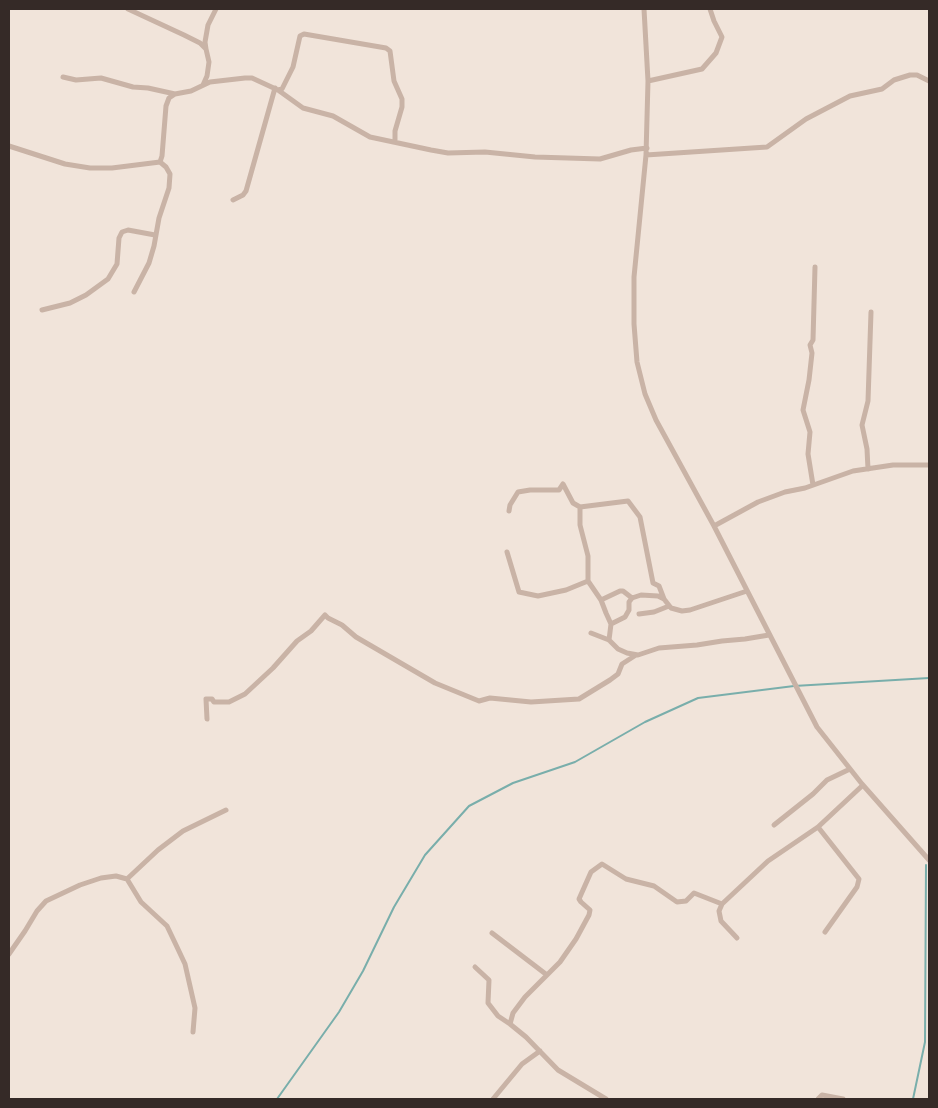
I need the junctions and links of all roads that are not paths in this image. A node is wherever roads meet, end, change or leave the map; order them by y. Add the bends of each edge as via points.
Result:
1 (128, 9) edge
2 (216, 9) edge
3 (644, 9) edge
4 (710, 9) edge
5 (206, 49) junction
6 (64, 77) dead end
7 (648, 81) junction
8 (929, 81) edge
9 (203, 85) junction
10 (276, 89) junction
11 (175, 94) junction
12 (395, 142) junction
13 (9, 146) edge
14 (647, 148) junction
15 (646, 155) junction
16 (160, 162) junction
17 (233, 200) dead end
18 (155, 235) junction
19 (815, 267) dead end
20 (134, 292) dead end
21 (42, 310) dead end
22 (871, 312) dead end
23 (929, 465) edge
24 (868, 469) junction
25 (813, 485) junction
26 (580, 507) junction
27 (509, 511) dead end
28 (714, 526) junction
29 (506, 552) dead end
30 (588, 581) junction
31 (747, 591) junction
32 (632, 598) junction
33 (664, 599) junction
34 (601, 600) junction
35 (669, 606) junction
36 (640, 614) dead end
37 (610, 624) junction
38 (591, 633) dead end
39 (769, 635) junction
40 (609, 640) junction
41 (636, 655) junction
42 (207, 719) dead end
43 (850, 769) junction
44 (863, 785) junction
45 (226, 810) dead end
46 (774, 825) dead end
47 (818, 827) junction
48 (929, 860) edge
49 (127, 879) junction
50 (722, 904) junction
51 (825, 932) dead end
52 (492, 933) dead end
53 (737, 938) dead end
54 (9, 954) edge
55 (475, 967) dead end
56 (547, 975) junction
57 (510, 1024) junction
58 (193, 1032) dead end
59 (540, 1051) junction
60 (493, 1099) edge
61 (606, 1099) edge
62 (818, 1099) edge
63 (843, 1099) edge

1 - 5 street via 200,43
2 - 5 street via 208,25
3 - 7 street
4 - 7 street via 722,37 716,53 702,69
5 - 9 street via 210,62
6 - 11 street via 76,80 101,78
7 - 14 street
8 - 15 street via 910,74 894,80 882,90 850,96 806,119 767,147
9 - 10 street via 252,78
9 - 11 street
10 - 12 street via 303,108 333,116 370,137
10 - 12 street via 282,90 293,67 300,36 304,34 386,48 390,51 394,81 402,99
10 - 17 street via 246,191
11 - 16 street via 166,106
12 - 14 street via 448,153 600,159
13 - 16 street via 65,164 90,168
14 - 15 street
15 - 28 street via 634,277 637,362 656,420
16 - 18 street via 170,174
18 - 20 street via 149,263
18 - 21 street via 128,230 122,232 117,264 108,279 86,295
19 - 25 street via 814,340 810,345 812,353 803,410 810,432 808,454
22 - 24 street via 868,401 862,425
23 - 24 street
24 - 25 street
25 - 28 street via 758,502
26 - 27 street via 574,504 563,484 559,490 518,492
26 - 30 street via 580,525 588,556
26 - 33 street via 628,501 640,516 653,583 659,586
28 - 31 street
29 - 30 street via 519,592 538,596
30 - 34 street
31 - 35 street via 690,610 674,610
31 - 39 street
32 - 33 street via 641,595
32 - 34 street via 623,590
32 - 37 street via 625,617
33 - 35 street
34 - 37 street
35 - 36 street
37 - 40 street
38 - 40 street
39 - 41 street via 659,648
39 - 43 street via 816,727
40 - 41 street via 627,654
41 - 42 street via 622,664 618,674 579,699 531,702 490,698 479,702 435,683 325,615 245,694 229,702 206,699
43 - 44 street
43 - 46 street via 827,780
44 - 47 street
44 - 48 street
45 - 49 street via 183,831
47 - 50 street via 768,861
47 - 51 street via 858,879 857,887
49 - 54 street via 116,876 101,878 46,901
49 - 58 street via 140,902 167,926 185,964 194,1008
50 - 53 street via 719,911 721,921
50 - 56 street via 694,893 686,901 677,902 654,886 626,879 602,864 591,872 579,899 590,910 590,915 560,962
52 - 56 street
55 - 57 street via 489,980 488,1003 492,1010
56 - 57 street via 525,997 513,1013
57 - 59 street
59 - 60 street via 522,1064
59 - 61 street via 558,1070
62 - 63 street via 822,1095

